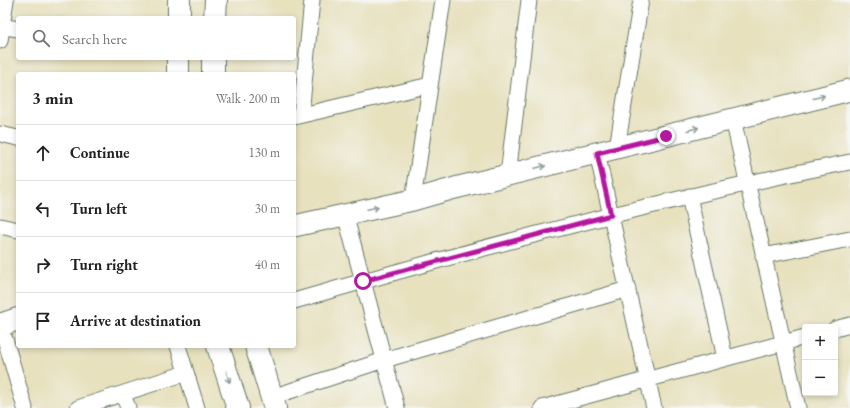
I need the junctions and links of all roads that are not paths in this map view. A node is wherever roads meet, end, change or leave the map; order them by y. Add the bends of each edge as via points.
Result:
1 (6, 0) edge
2 (179, 0) edge
3 (216, 0) edge
4 (312, 0) edge
5 (443, 0) edge
6 (529, 0) edge
7 (641, 0) edge
8 (179, 16) edge
9 (215, 16) edge
10 (16, 29) edge
11 (1, 31) edge
12 (178, 60) edge
13 (213, 60) edge
14 (178, 72) edge
15 (213, 72) edge
16 (430, 86) junction
17 (850, 90) edge
18 (298, 116) edge
19 (732, 119) junction
20 (0, 134) edge
21 (16, 138) edge
22 (617, 148) junction
23 (597, 153) junction
24 (850, 162) edge
25 (508, 175) junction
26 (747, 182) junction
27 (689, 196) junction
28 (413, 200) junction
29 (345, 214) junction
30 (611, 215) junction
31 (0, 226) edge
32 (296, 226) edge
33 (16, 230) edge
34 (850, 239) edge
35 (763, 256) junction
36 (363, 281) junction
37 (628, 289) junction
38 (296, 300) edge
39 (16, 322) edge
40 (850, 325) edge
41 (838, 328) edge
42 (6, 335) edge
43 (802, 338) edge
44 (783, 343) junction
45 (179, 348) edge
46 (219, 348) edge
47 (257, 348) edge
48 (726, 358) junction
49 (384, 360) junction
50 (186, 373) junction
51 (648, 379) junction
52 (125, 401) edge
53 (274, 402) edge
54 (25, 408) edge
55 (78, 408) edge
56 (197, 408) edge
57 (238, 408) edge
58 (397, 408) edge
59 (542, 408) edge
60 (654, 408) edge
61 (798, 408) edge

1 - 11 street
2 - 8 main road
3 - 9 main road
4 - 18 street
5 - 16 street
6 - 25 street
7 - 22 street
10 - 11 street
12 - 14 main road
13 - 15 main road
16 - 18 street
16 - 28 street
19 -> 17 street
22 -> 19 street
19 - 26 street
20 - 21 street
22 - 23 street
25 -> 23 street
23 - 30 street
24 - 26 street
25 - 28 street
26 - 27 street
26 - 35 street
27 - 30 street
27 - 48 street
29 -> 28 street
29 - 32 street
29 - 36 street
30 - 36 street
30 - 37 street
31 - 33 street
34 - 35 street
35 - 44 street
36 - 38 street
36 - 49 street
37 - 49 street
37 - 51 street
39 - 42 main road
40 - 41 street
42 - 54 street
43 - 44 street
44 - 48 street
44 - 61 street
45 - 50 street
46 -> 57 main road
47 - 53 main road
48 - 51 street
49 - 53 street
49 - 58 street
50 - 52 street
50 - 56 street
51 - 59 street
51 - 60 street
52 - 55 street

